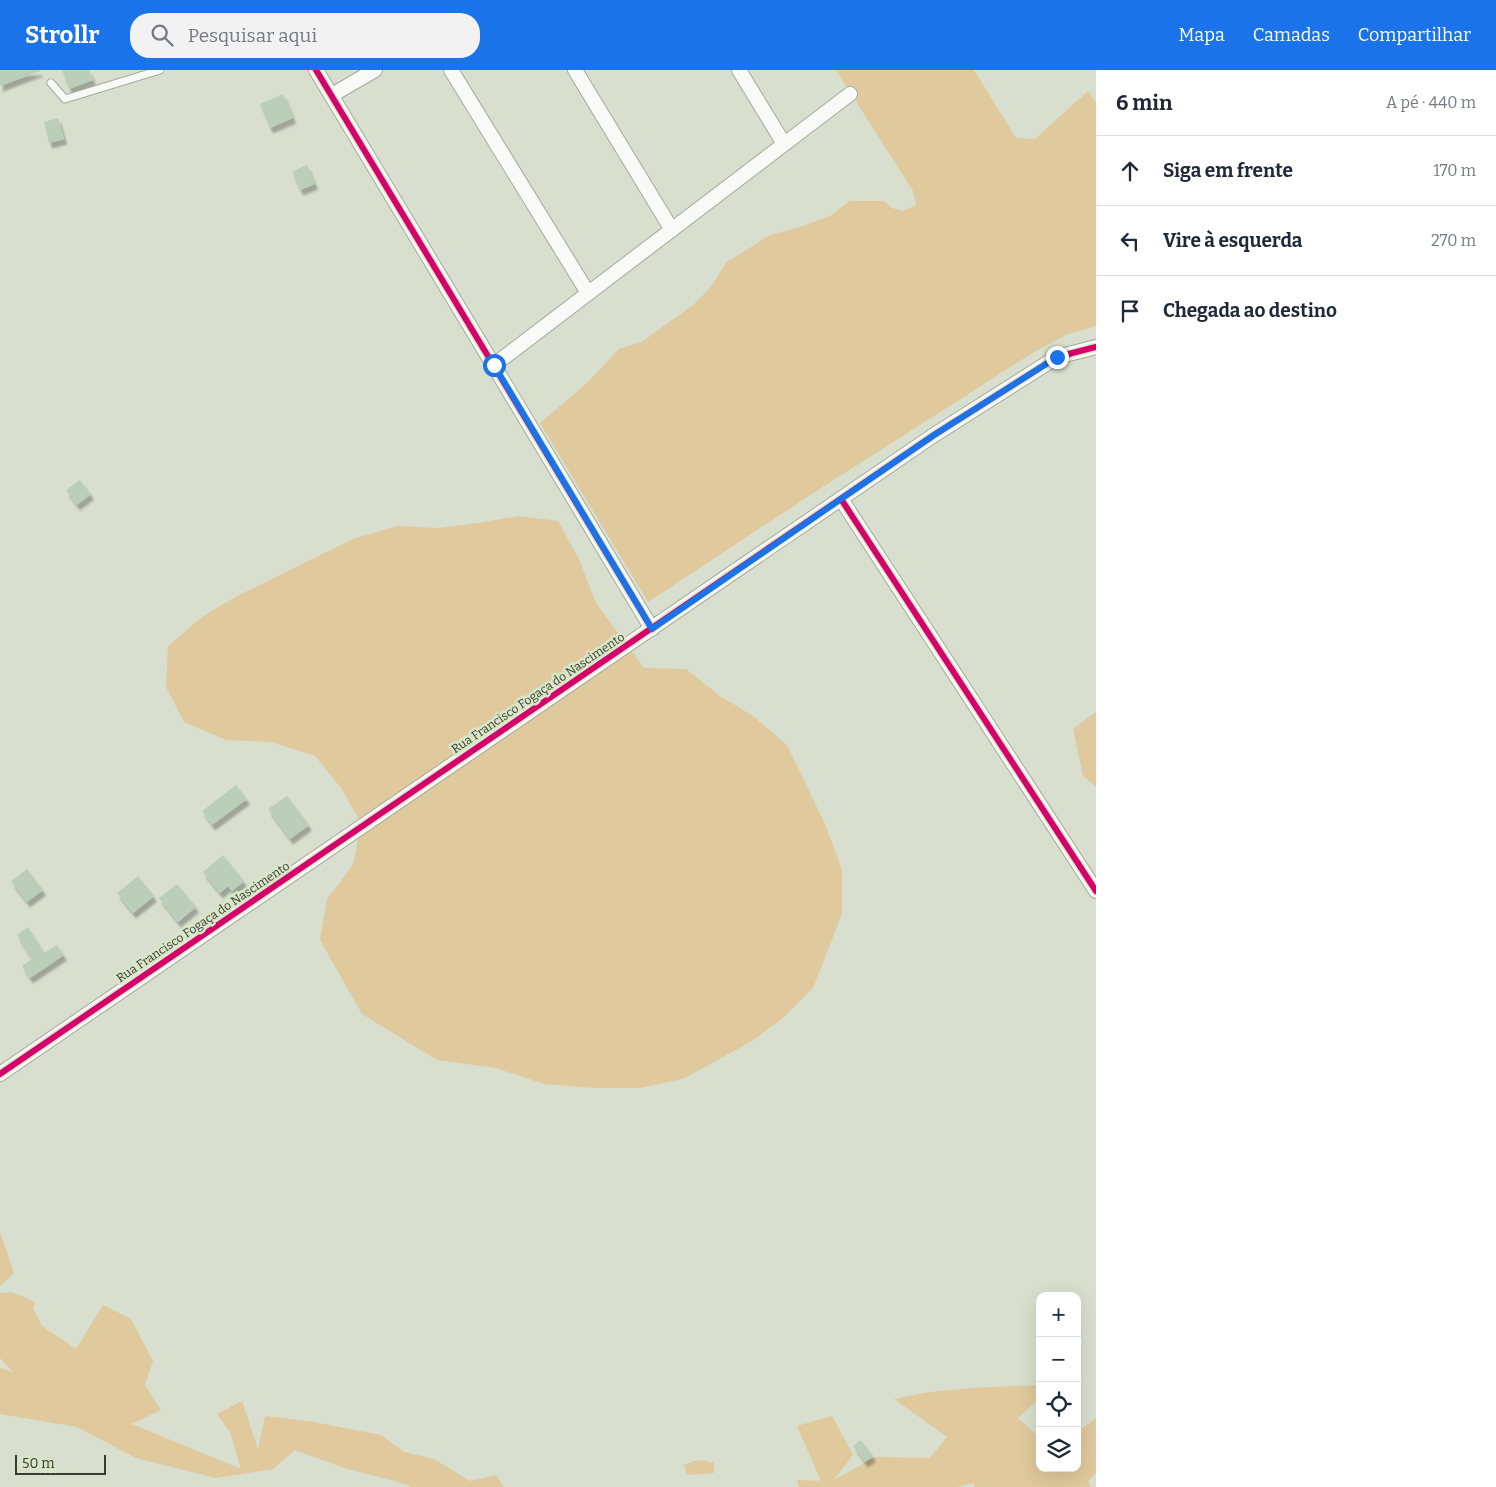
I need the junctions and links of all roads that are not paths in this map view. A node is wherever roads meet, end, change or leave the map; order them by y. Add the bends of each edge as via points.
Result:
1 (160, 70) edge
2 (316, 70) edge
3 (375, 70) edge
4 (451, 70) edge
5 (575, 70) edge
6 (739, 70) edge
7 (50, 83) dead end
8 (850, 94) dead end
9 (332, 95) junction
10 (784, 144) junction
11 (672, 230) junction
12 (588, 293) junction
13 (1096, 347) edge
14 (494, 365) junction
15 (841, 499) junction
16 (652, 629) junction
17 (1096, 891) edge
18 (0, 1074) edge

1 - 7 lane via 65,99
2 - 9 street
3 - 9 street
4 - 12 street
5 - 11 street
6 - 10 street
8 - 10 street
9 - 14 street
10 - 11 street
11 - 12 street
12 - 14 street
13 - 15 street, Rua Francisco Fogaça do Nascimento via 1057,357
14 - 16 street
15 - 16 street, Rua Francisco Fogaça do Nascimento
15 - 17 street
16 - 18 street, Rua Francisco Fogaça do Nascimento

